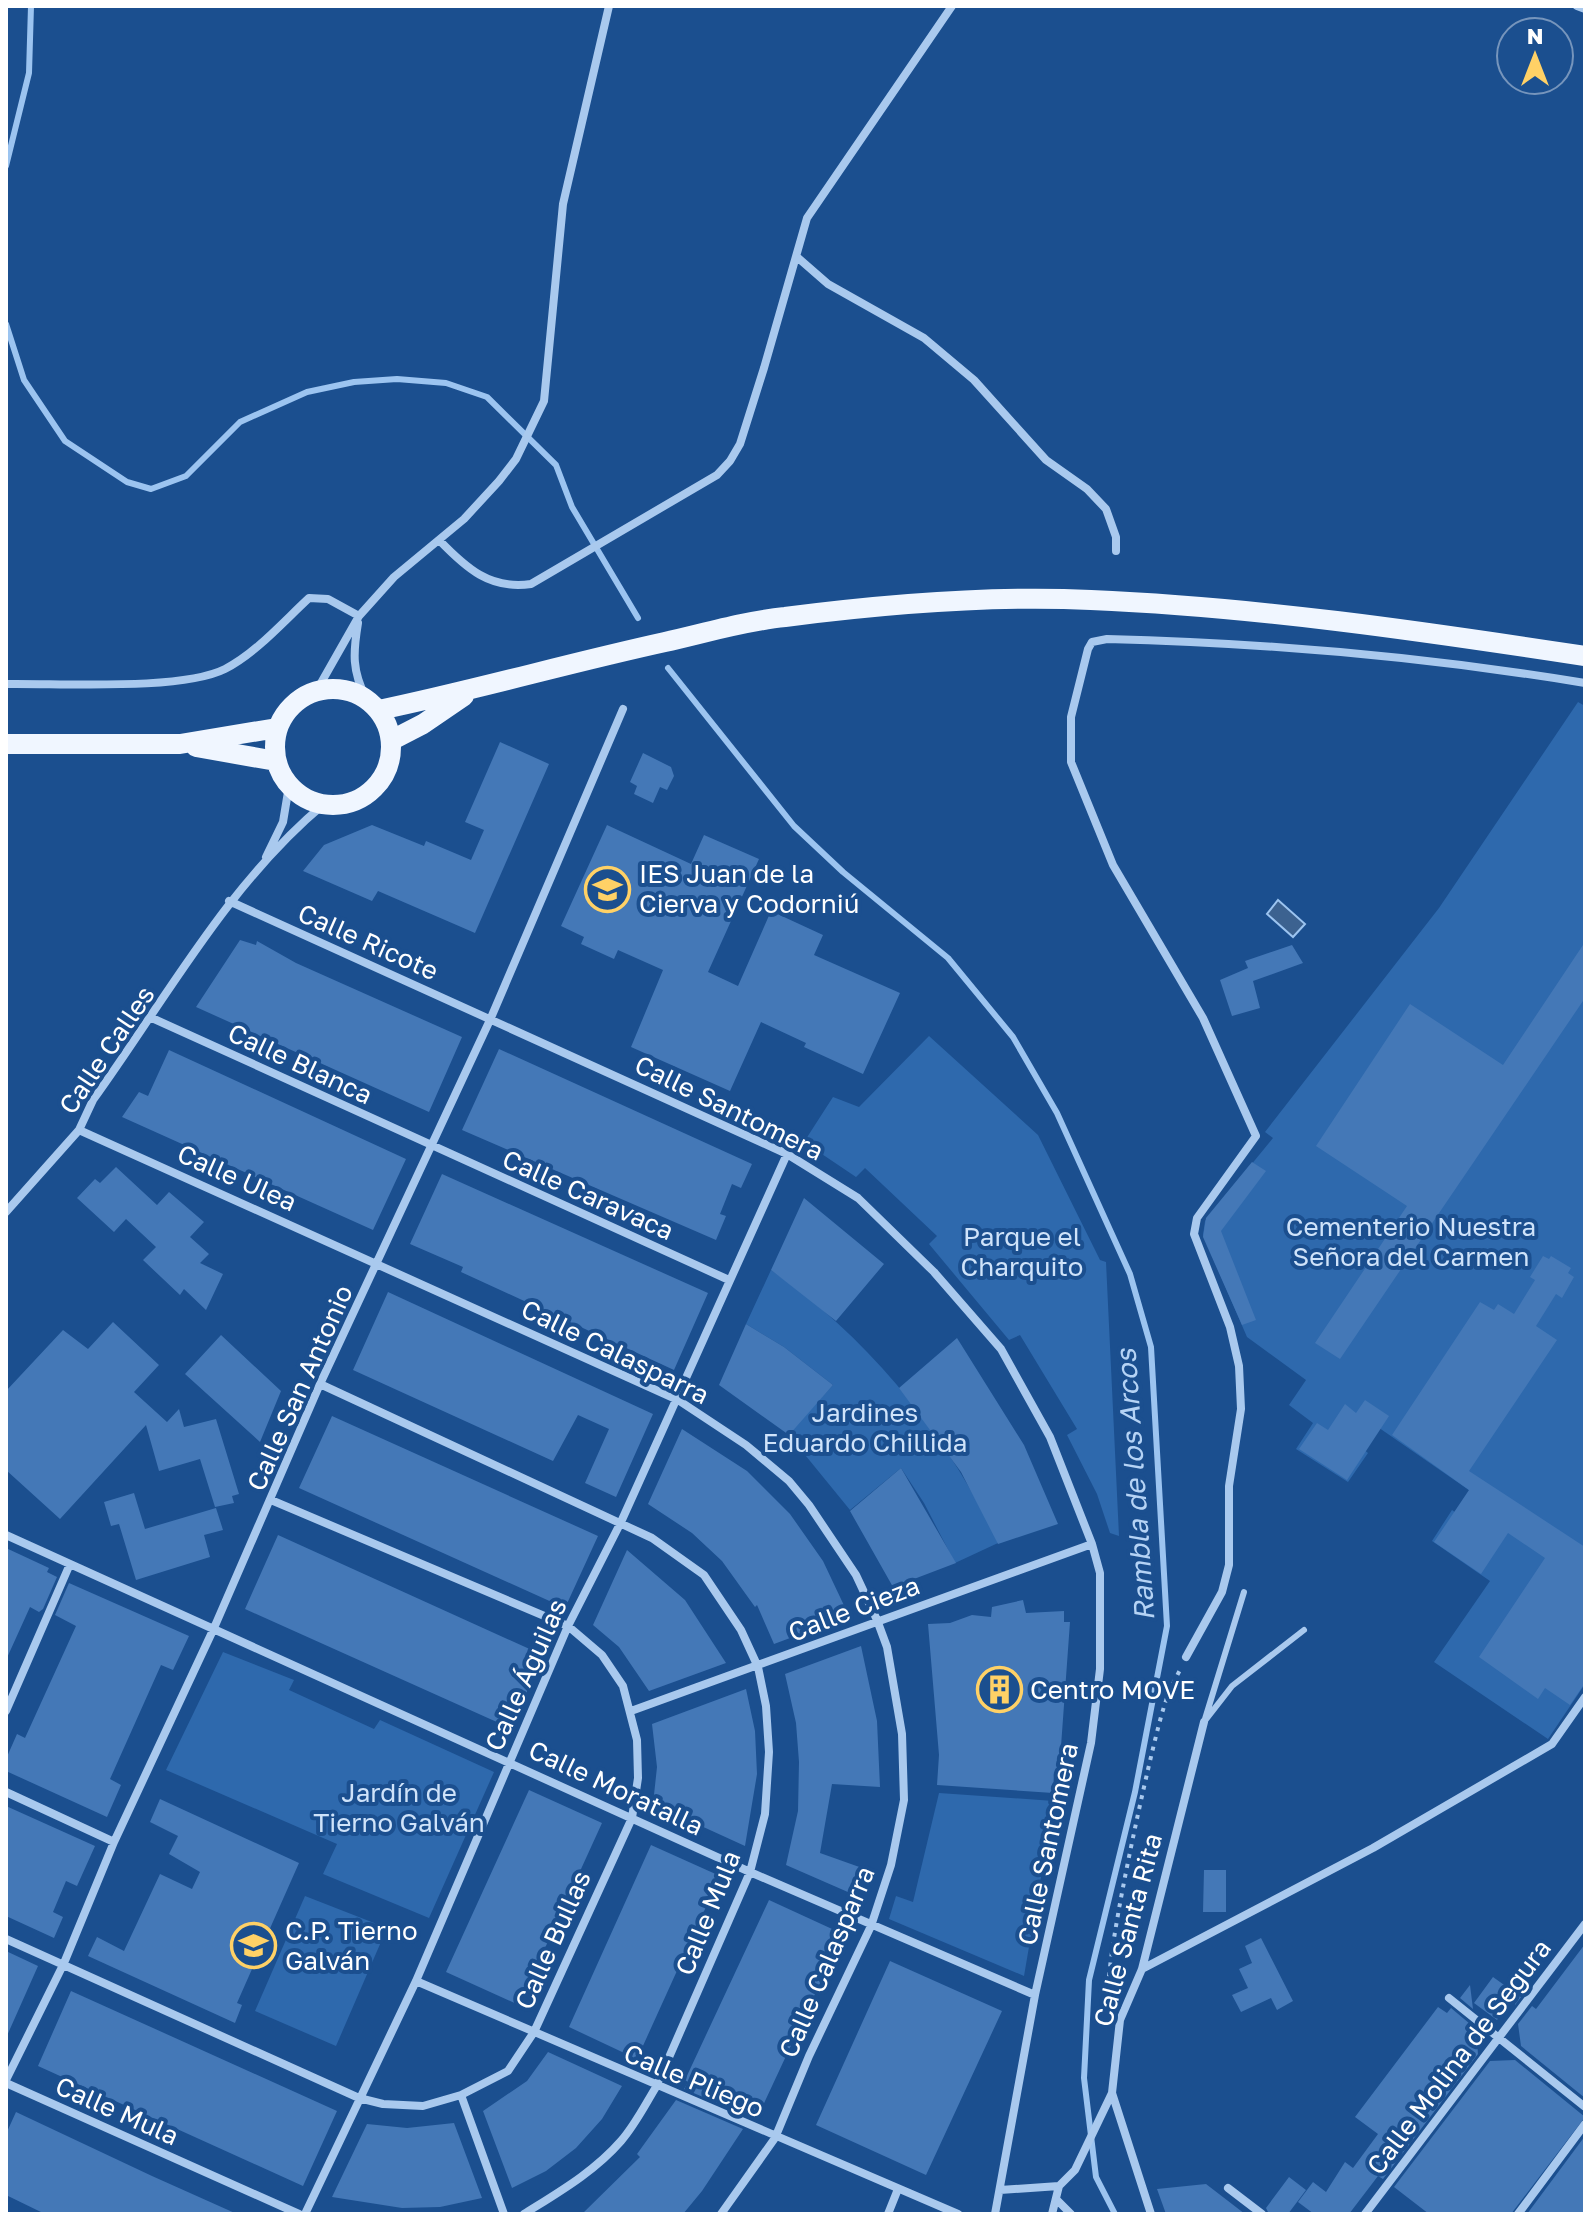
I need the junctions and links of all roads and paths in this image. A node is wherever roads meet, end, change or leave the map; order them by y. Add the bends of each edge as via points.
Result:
1 (609, 6) edge
2 (952, 6) edge
3 (1577, 6) edge
4 (1585, 9) edge
5 (797, 257) junction
6 (439, 540) junction
7 (1116, 551) dead end
8 (359, 616) junction
9 (1585, 656) edge
10 (1585, 683) edge
11 (6, 684) edge
12 (317, 690) junction
13 (470, 691) junction
14 (373, 704) junction
15 (623, 709) dead end
16 (277, 728) junction
17 (392, 740) junction
18 (6, 744) edge
19 (180, 744) junction
20 (276, 761) junction
21 (289, 786) junction
22 (324, 804) junction
23 (262, 865) junction
24 (229, 901) junction
25 (152, 1018) junction
26 (490, 1020) junction
27 (79, 1130) junction
28 (431, 1147) junction
29 (787, 1154) junction
30 (6, 1212) edge
31 (378, 1263) junction
32 (729, 1280) junction
33 (320, 1384) junction
34 (678, 1400) junction
35 (271, 1500) junction
36 (621, 1522) junction
37 (6, 1535) edge
38 (1092, 1544) junction
39 (70, 1564) junction
40 (1244, 1592) dead end
41 (877, 1620) junction
42 (568, 1626) junction
43 (214, 1628) junction
44 (1304, 1630) dead end
45 (1186, 1657) joint
46 (758, 1667) junction
47 (1585, 1697) edge
48 (6, 1711) edge
49 (631, 1711) junction
50 (1204, 1722) junction
51 (511, 1762) junction
52 (6, 1792) edge
53 (632, 1818) junction
54 (114, 1842) junction
55 (750, 1872) junction
56 (1585, 1924) edge
57 (871, 1926) junction
58 (6, 1939) edge
59 (64, 1963) junction
60 (1142, 1969) junction
61 (416, 1981) junction
62 (1035, 1995) junction
63 (1449, 1998) dead end
64 (1120, 2020) junction
65 (534, 2032) junction
66 (1499, 2039) junction
67 (6, 2082) edge
68 (656, 2087) junction
69 (1112, 2093) junction
70 (461, 2095) junction
71 (359, 2098) junction
72 (1585, 2107) edge
73 (1585, 2124) edge
74 (775, 2138) junction
75 (1059, 2186) junction
76 (1228, 2188) dead end
77 (898, 2189) junction
78 (1000, 2190) junction
79 (1056, 2199) junction
80 (302, 2214) edge
81 (504, 2214) edge
82 (524, 2214) edge
83 (721, 2214) edge
84 (888, 2214) edge
85 (958, 2214) edge
86 (995, 2214) edge
87 (1052, 2214) edge
88 (1071, 2214) edge
89 (1151, 2214) edge
90 (1262, 2214) edge
91 (1365, 2214) edge
92 (1518, 2214) edge

1 - 6 street via 563,204 544,401 516,459
2 - 5 street via 816,201
3 - 4 street
5 - 6 street via 740,444 717,475 531,584 511,587 487,581
5 - 7 street via 828,284 924,338 974,380 1046,460 1106,509
6 - 8 street via 394,577
8 - 11 street via 328,599 309,598 226,668 195,681
8 - 12 street
8 - 14 street via 355,677
9 - 13 main road via 1375,624 1139,603 947,602 783,617 609,653
10 - 45 street via 1225,642 1107,639 1092,642 1088,649 1071,717 1071,762 1113,865 1203,1018 1256,1136 1197,1218 1194,1234 1230,1327 1241,1409 1229,1486 1229,1565 1222,1592
12 - 14 main road via 351,691
12 - 16 main road via 300,698
13 - 14 main road
13 - 17 main road
14 - 17 main road
15 - 26 street, Calle San Antonio
16 - 19 main road
16 - 20 main road
17 - 22 main road via 386,773 376,787 347,804
18 - 19 main road
19 - 20 main road
20 - 21 main road
21 - 22 main road
21 - 23 street via 283,822
22 - 23 street, Calle Calles
23 - 24 street, Calle Calles
24 - 25 street, Calle Calles
24 - 26 street, Calle Ricote
25 - 27 street, Calle Calles via 93,1100
25 - 28 street, Calle Blanca
26 - 28 street, Calle San Antonio
26 - 29 street, Calle Santomera
27 - 30 street, Calle Calles
27 - 31 street, Calle Ulea
28 - 31 street, Calle San Antonio
28 - 32 street, Calle Caravaca
29 - 32 street, Calle Águilas
29 - 38 street, Calle Santomera via 858,1198 934,1272 1001,1349 1050,1437
31 - 33 street, Calle San Antonio
31 - 34 street, Calle Calasparra
32 - 34 street, Calle Águilas
33 - 35 street, Calle San Antonio
33 - 36 street, Calle Mula
34 - 36 street, Calle Águilas
34 - 41 street, Calle Calasparra via 789,1481 856,1575
35 - 42 street, Calle Bullas
35 - 43 street, Calle San Antonio
36 - 42 street, Calle Águilas
36 - 46 street, Calle Mula via 704,1575 741,1630
37 - 39 street, Calle Moratalla
38 - 41 street, Calle Cieza
38 - 62 street, Calle Santomera via 1102,1611 1091,1743
39 - 43 street, Calle Moratalla
39 - 48 street
40 - 50 lane
41 - 46 street, Calle Cieza
41 - 57 street, Calle Calasparra via 902,1734 904,1800
42 - 49 street, Calle Bullas via 602,1655 623,1686
42 - 51 street, Calle Águilas
43 - 51 street, Calle Moratalla
43 - 54 street, Calle San Antonio
44 - 50 lane via 1232,1686
45 - 64 path via 1162,1711 1108,1968 1106,2000
46 - 49 street, Calle Cieza
46 - 55 street, Calle Mula via 769,1752 765,1814
47 - 60 street via 1552,1744 1373,1848
49 - 53 street, Calle Bullas via 638,1778
50 - 60 street, Calle Santa Rita
51 - 53 street, Calle Moratalla
51 - 61 street, Calle Águilas
52 - 54 street
53 - 55 street, Calle Moratalla
53 - 65 street, Calle Bullas
54 - 59 street, Calle San Antonio
55 - 57 street, Calle Moratalla
55 - 68 street, Calle Mula
56 - 66 street, Calle Molina de Segura
57 - 62 street, Calle Moratalla
57 - 74 street, Calle Calasparra
58 - 59 street, Calle Bullas
59 - 67 street, Calle San Antonio
59 - 71 street, Calle Bullas
60 - 64 street, Calle Santa Rita
61 - 65 street, Calle Pliego
61 - 71 street, Calle Águilas
62 - 78 street, Calle Santomera
63 - 66 street
64 - 69 street, Calle Santa Rita
65 - 68 street, Calle Pliego
65 - 70 street, Calle Bullas via 508,2071
66 - 72 street
66 - 91 street, Calle Molina de Segura
67 - 80 street, Calle Mula
68 - 74 street, Calle Pliego
68 - 82 street, Calle Mula via 622,2140 587,2173
69 - 75 street, Calle Santa Rita via 1075,2170
69 - 89 street
70 - 71 street, Calle Bullas via 423,2106
70 - 81 street
71 - 80 street, Calle Águilas
73 - 92 street
74 - 77 street, Calle Pliego
74 - 83 street, Calle Calasparra
75 - 78 street
75 - 79 street, Calle Santa Rita
76 - 90 street
77 - 84 street
77 - 85 street, Calle Pliego
78 - 86 street, Calle Santomera
79 - 87 street, Calle Santa Rita
79 - 88 street

